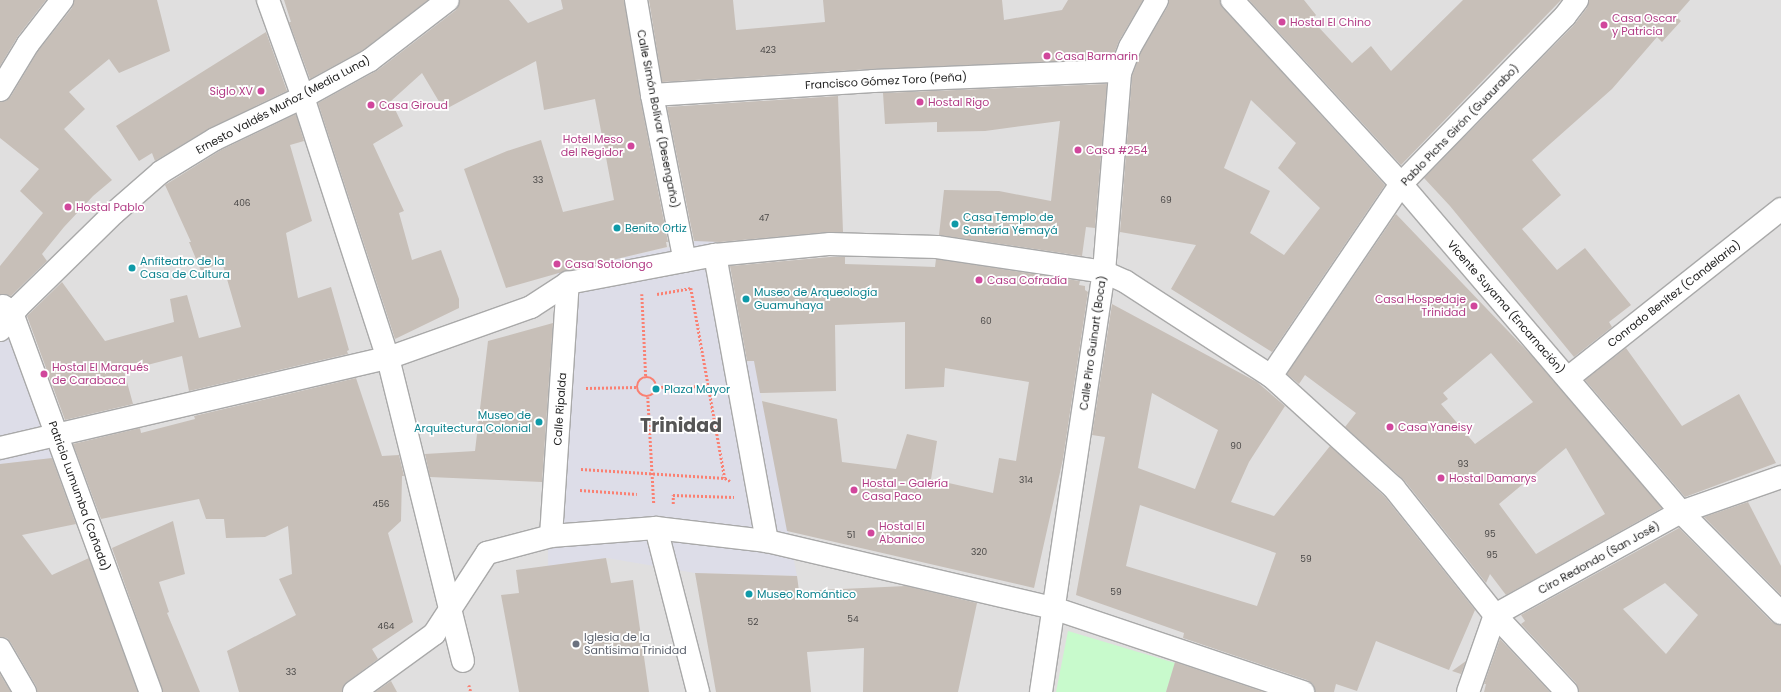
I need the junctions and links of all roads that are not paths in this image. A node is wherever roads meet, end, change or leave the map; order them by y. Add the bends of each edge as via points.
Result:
1 (62, 0) edge
2 (268, 0) edge
3 (448, 0) edge
4 (636, 0) edge
5 (1157, 0) edge
6 (1232, 0) edge
7 (1577, 0) edge
8 (1120, 73) junction
9 (0, 90) edge
10 (652, 95) junction
11 (303, 97) junction
12 (1401, 184) junction
13 (1781, 210) edge
14 (715, 255) junction
15 (685, 261) junction
16 (1104, 272) junction
17 (568, 283) junction
18 (4, 316) edge
19 (388, 358) junction
20 (1271, 376) junction
21 (1568, 378) junction
22 (57, 436) junction
23 (0, 448) edge
24 (1781, 477) edge
25 (1681, 512) junction
26 (665, 529) junction
27 (551, 536) junction
28 (768, 540) junction
29 (450, 607) junction
30 (1054, 608) junction
31 (1781, 613) edge
32 (1495, 615) junction
33 (0, 648) edge
34 (463, 661) dead end
35 (25, 692) edge
36 (151, 692) edge
37 (354, 692) edge
38 (698, 692) edge
39 (1040, 692) edge
40 (1303, 692) edge
41 (1468, 692) edge
42 (1567, 692) edge

1 - 9 street via 28,44
2 - 11 street
3 - 11 street, Ernesto Valdés Muñoz (Media Luna) via 370,60
4 - 10 street, Calle Simón Bolívar (Desengaño)
5 - 8 street, Calle Piro Guinart (Boca) via 1130,47
6 - 12 street, Vicente Suyama (Encarnación)
7 - 12 street, Pablo Pichs Girón (Guaurabo) via 1560,21
8 - 10 street, Francisco Gómez Toro (Peña) via 1107,71 873,81
8 - 16 street, Calle Piro Guinart (Boca)
10 - 15 street, Calle Simón Bolívar (Desengaño)
11 - 18 street, Ernesto Valdés Muñoz (Media Luna) via 215,139 161,172
11 - 19 street
12 - 20 street, Pablo Pichs Girón (Guaurabo)
12 - 21 street, Vicente Suyama (Encarnación)
13 - 21 street, Conrado Benítez (Candelaria)
14 - 15 street
14 - 16 street via 830,244 937,247
14 - 28 street
15 - 17 street
16 - 20 street via 1126,282
16 - 30 street, Calle Piro Guinart (Boca)
17 - 19 street via 531,307
17 - 27 street, Calle Ripalda
18 - 22 street, Patricio Lumumba (Cañada)
19 - 22 street
19 - 29 street
20 - 32 street via 1394,488
21 - 25 street, Vicente Suyama (Encarnación)
22 - 23 street
22 - 36 street, Patricio Lumumba (Cañada)
24 - 25 street, Ciro Redondo (San José)
25 - 31 street, Vicente Suyama (Encarnación)
25 - 32 street, Ciro Redondo (San José)
26 - 27 street
26 - 28 street
26 - 38 street
27 - 29 street via 487,553
28 - 30 street
29 - 34 street
29 - 37 street via 434,634
30 - 39 street, Calle Piro Guinart (Boca)
30 - 40 street
32 - 41 street
32 - 42 street
33 - 35 street

